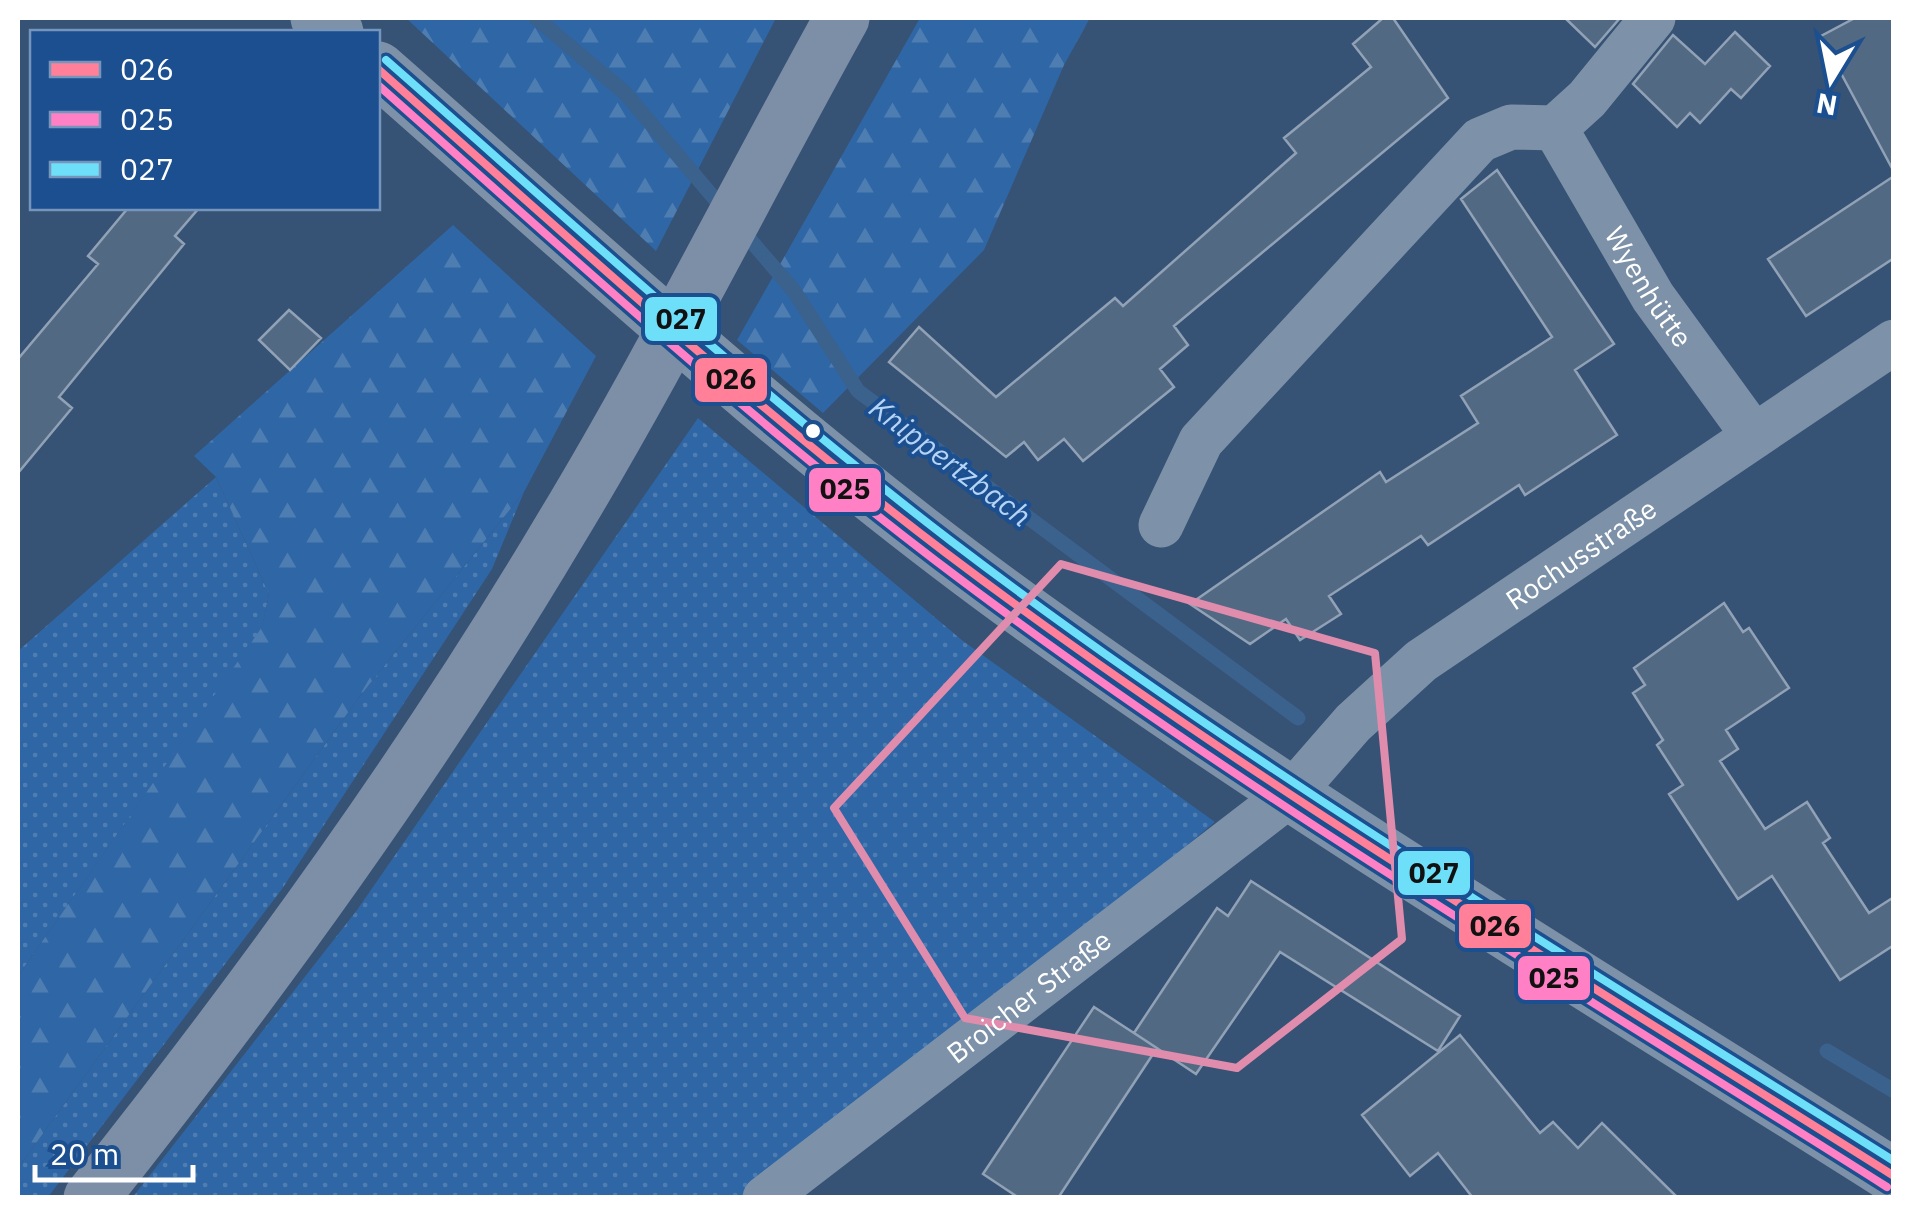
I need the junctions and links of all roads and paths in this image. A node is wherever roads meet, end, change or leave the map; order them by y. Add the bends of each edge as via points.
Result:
1 (842, 18) edge
2 (1653, 18) edge
3 (380, 71) edge
4 (1554, 128) junction
5 (1894, 342) edge
6 (1754, 436) junction
7 (1161, 526) dead end
8 (1292, 793) junction
9 (1894, 1176) edge
10 (90, 1198) edge
11 (765, 1198) edge

1 - 10 main road via 558,535 421,748 228,1026
2 - 4 street via 1588,100
3 - 8 street via 798,436 1029,614
4 - 6 street, Wyenhütte via 1652,298
4 - 7 street via 1511,128 1480,140 1201,442
5 - 6 street, Rochusstraße
6 - 8 street, Rochusstraße via 1421,662 1353,723
8 - 9 street
8 - 11 street, Broicher Straße

